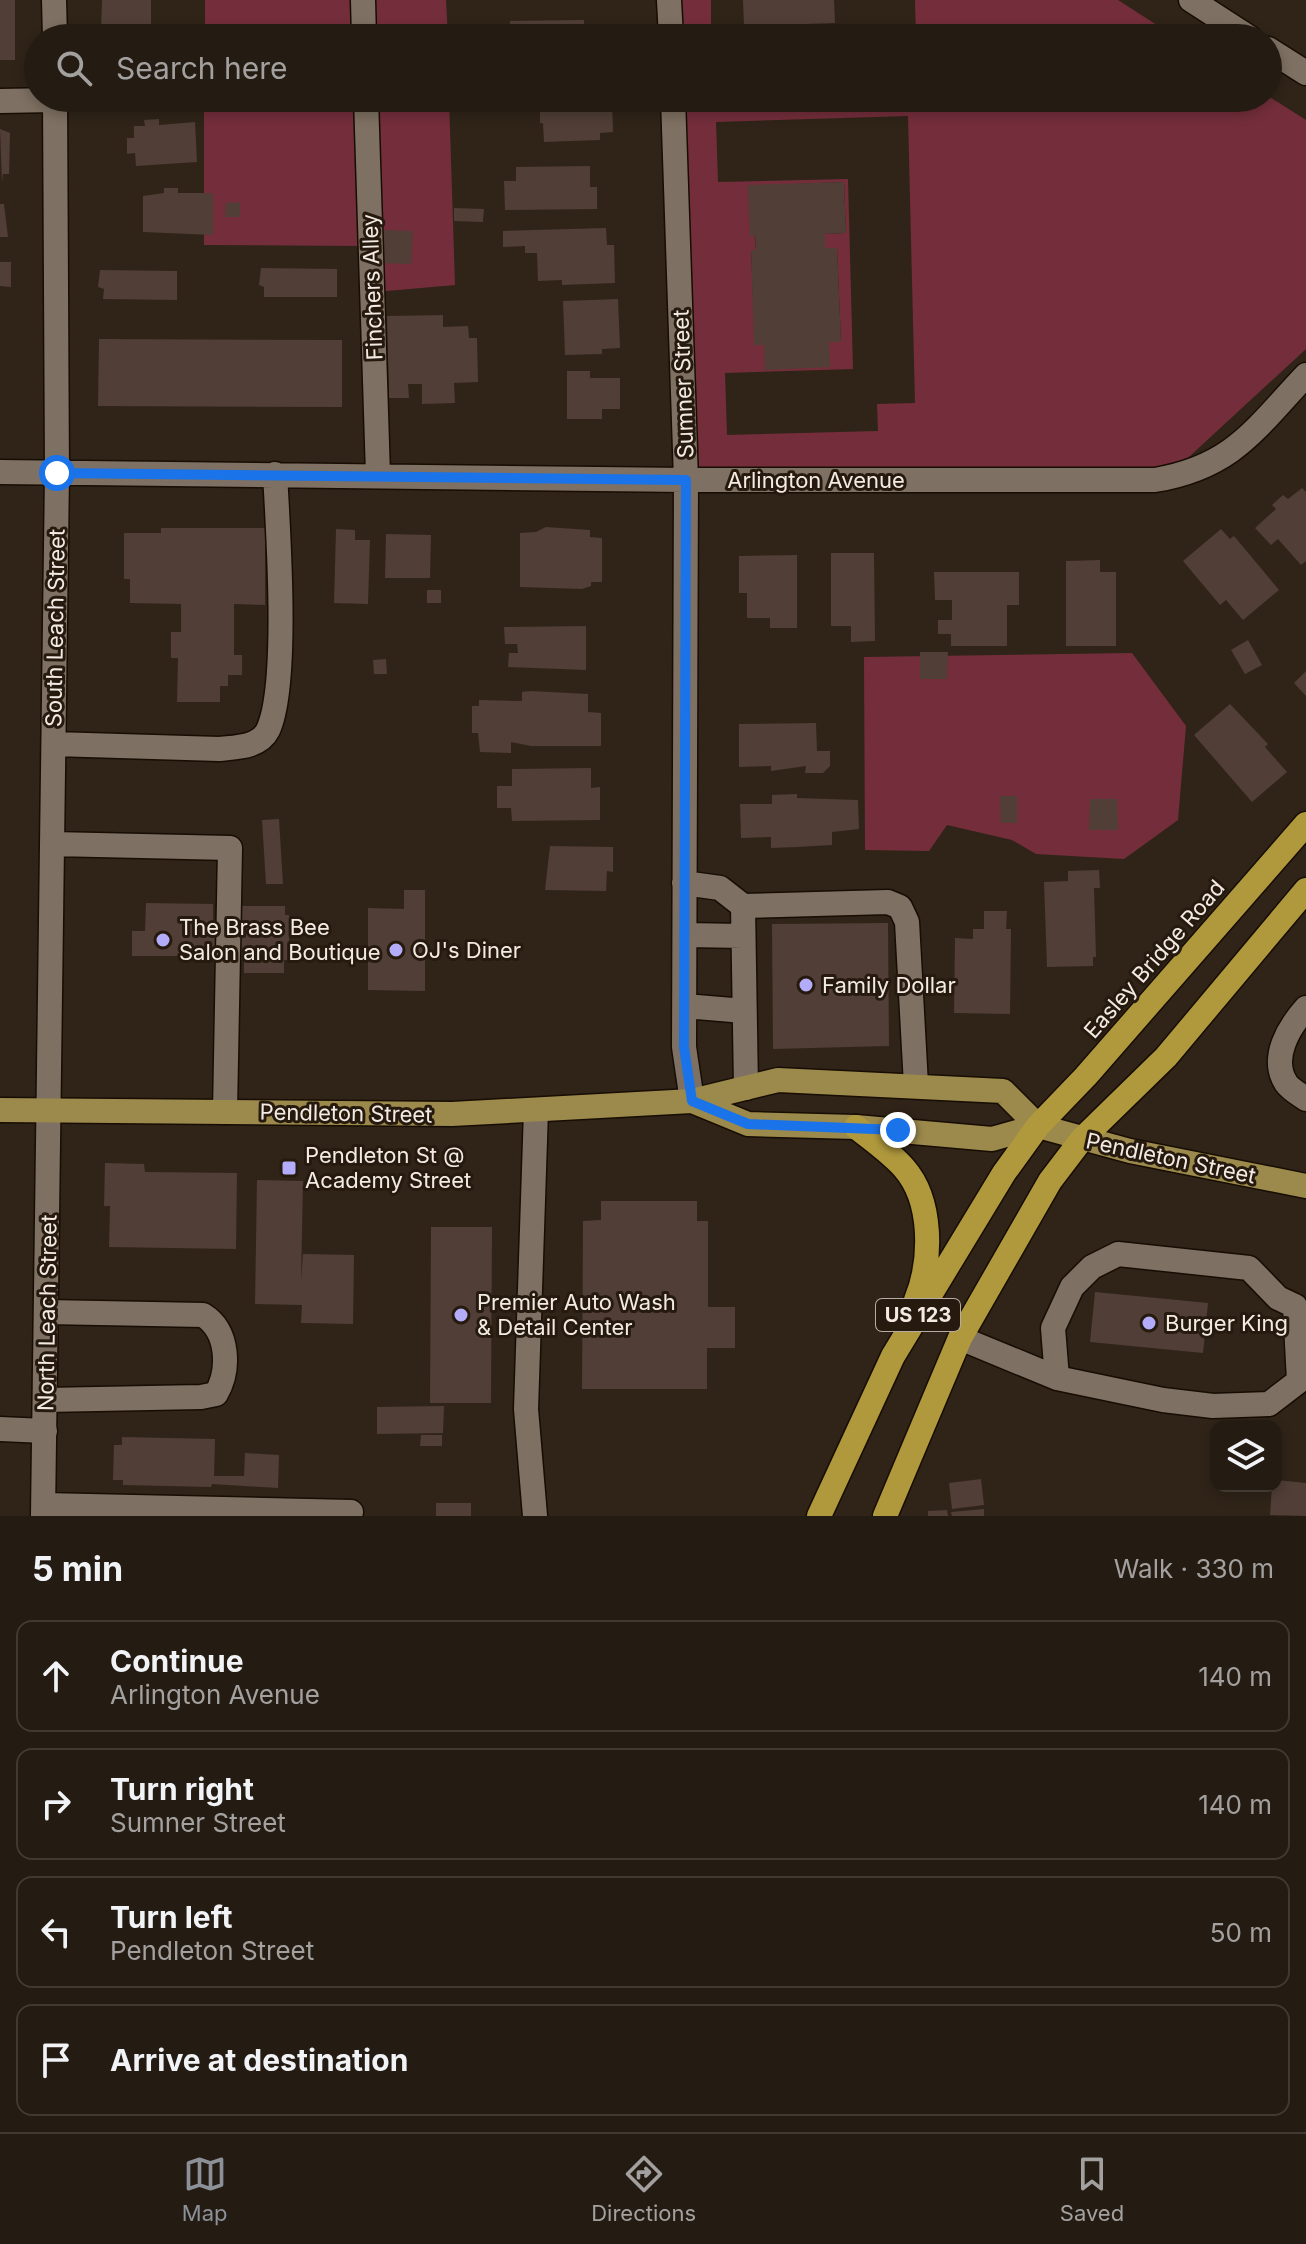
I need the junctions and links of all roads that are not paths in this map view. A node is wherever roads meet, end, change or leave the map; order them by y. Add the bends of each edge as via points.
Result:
1 (54, 0) edge
2 (363, 0) edge
3 (669, 0) edge
4 (1191, 0) edge
5 (55, 24) edge
6 (364, 24) edge
7 (670, 24) edge
8 (1228, 24) edge
9 (1282, 58) edge
10 (1306, 73) edge
11 (24, 100) edge
12 (0, 101) edge
13 (55, 112) edge
14 (366, 112) edge
15 (673, 112) edge
16 (1306, 375) edge
17 (0, 472) edge
18 (57, 473) junction
19 (275, 474) junction
20 (378, 475) junction
21 (686, 480) junction
22 (54, 744) junction
23 (1306, 824) edge
24 (53, 844) junction
25 (684, 883) junction
26 (1306, 890) edge
27 (743, 906) junction
28 (685, 935) junction
29 (743, 936) junction
30 (685, 1006) junction
31 (744, 1011) junction
32 (1303, 1017) edge
33 (916, 1085) junction
34 (746, 1088) junction
35 (1306, 1099) edge
36 (692, 1101) junction
37 (0, 1110) edge
38 (536, 1110) junction
39 (50, 1111) junction
40 (225, 1112) junction
41 (1038, 1126) junction
42 (856, 1127) junction
43 (1082, 1139) junction
44 (1306, 1186) edge
45 (1301, 1302) edge
46 (47, 1312) junction
47 (960, 1338) junction
48 (893, 1356) junction
49 (1057, 1378) junction
50 (45, 1400) junction
51 (0, 1429) edge
52 (45, 1431) junction
53 (44, 1510) edge
54 (351, 1512) dead end
55 (535, 1516) edge
56 (819, 1516) edge
57 (885, 1516) edge

1 - 5 street
2 - 6 street
3 - 7 street
4 - 8 street
9 - 10 street
11 - 12 street
13 - 18 street, South Leach Street
14 - 20 street, Finchers Alley
15 - 21 street, Sumner Street
16 - 21 street, Arlington Avenue via 1242,442 1191,474 1155,480
17 - 18 street, Arlington Avenue
18 - 19 street, Arlington Avenue
18 - 22 street, South Leach Street
19 - 20 street, Arlington Avenue
19 - 22 street via 279,678 268,731 243,747 219,749
20 - 21 street, Arlington Avenue
21 - 25 street, Sumner Street
22 - 24 street, South Leach Street
23 - 41 highway, Easley Bridge Road / US 123
24 - 39 street, South Leach Street
24 - 40 street via 230,848
25 - 27 street via 720,888
25 - 28 street, Sumner Street
26 - 43 highway, US 123 via 1166,1057
27 - 29 street
27 - 33 street via 888,902 900,907 907,922
28 - 29 street
28 - 30 street, Sumner Street
29 - 31 street
30 - 31 street
30 - 36 street, Sumner Street via 684,1047
31 - 34 street
32 - 35 street via 1279,1058 1286,1084
33 - 34 main road, Pendleton Street via 778,1080
33 - 41 main road, Pendleton Street via 1003,1091
34 - 36 main road, Pendleton Street
36 - 38 main road, Pendleton Street
36 - 42 main road, Pendleton Street via 748,1124
37 - 39 main road, Pendleton Street
38 - 40 main road, Pendleton Street
38 - 55 street via 526,1409
39 - 40 main road, Pendleton Street
39 - 46 street, North Leach Street
41 - 42 main road, Pendleton Street via 992,1139
41 - 43 main road, Pendleton Street
41 - 48 highway, US 123
42 - 48 highway via 904,1168 920,1195 926,1226 924,1279
43 - 44 main road, Pendleton Street
43 - 47 highway, US 123 via 1019,1230
45 - 49 street via 1299,1381 1269,1404 1175,1402
45 - 49 street via 1278,1298 1249,1268 1118,1254 1092,1267 1072,1287 1053,1328
46 - 50 street, North Leach Street
46 - 50 street via 203,1315 223,1334 223,1382 216,1394 201,1397
47 - 49 street
47 - 57 highway, US 123
48 - 56 highway, US 123
50 - 52 street, North Leach Street
51 - 52 street
52 - 53 street, North Leach Street
53 - 54 street

